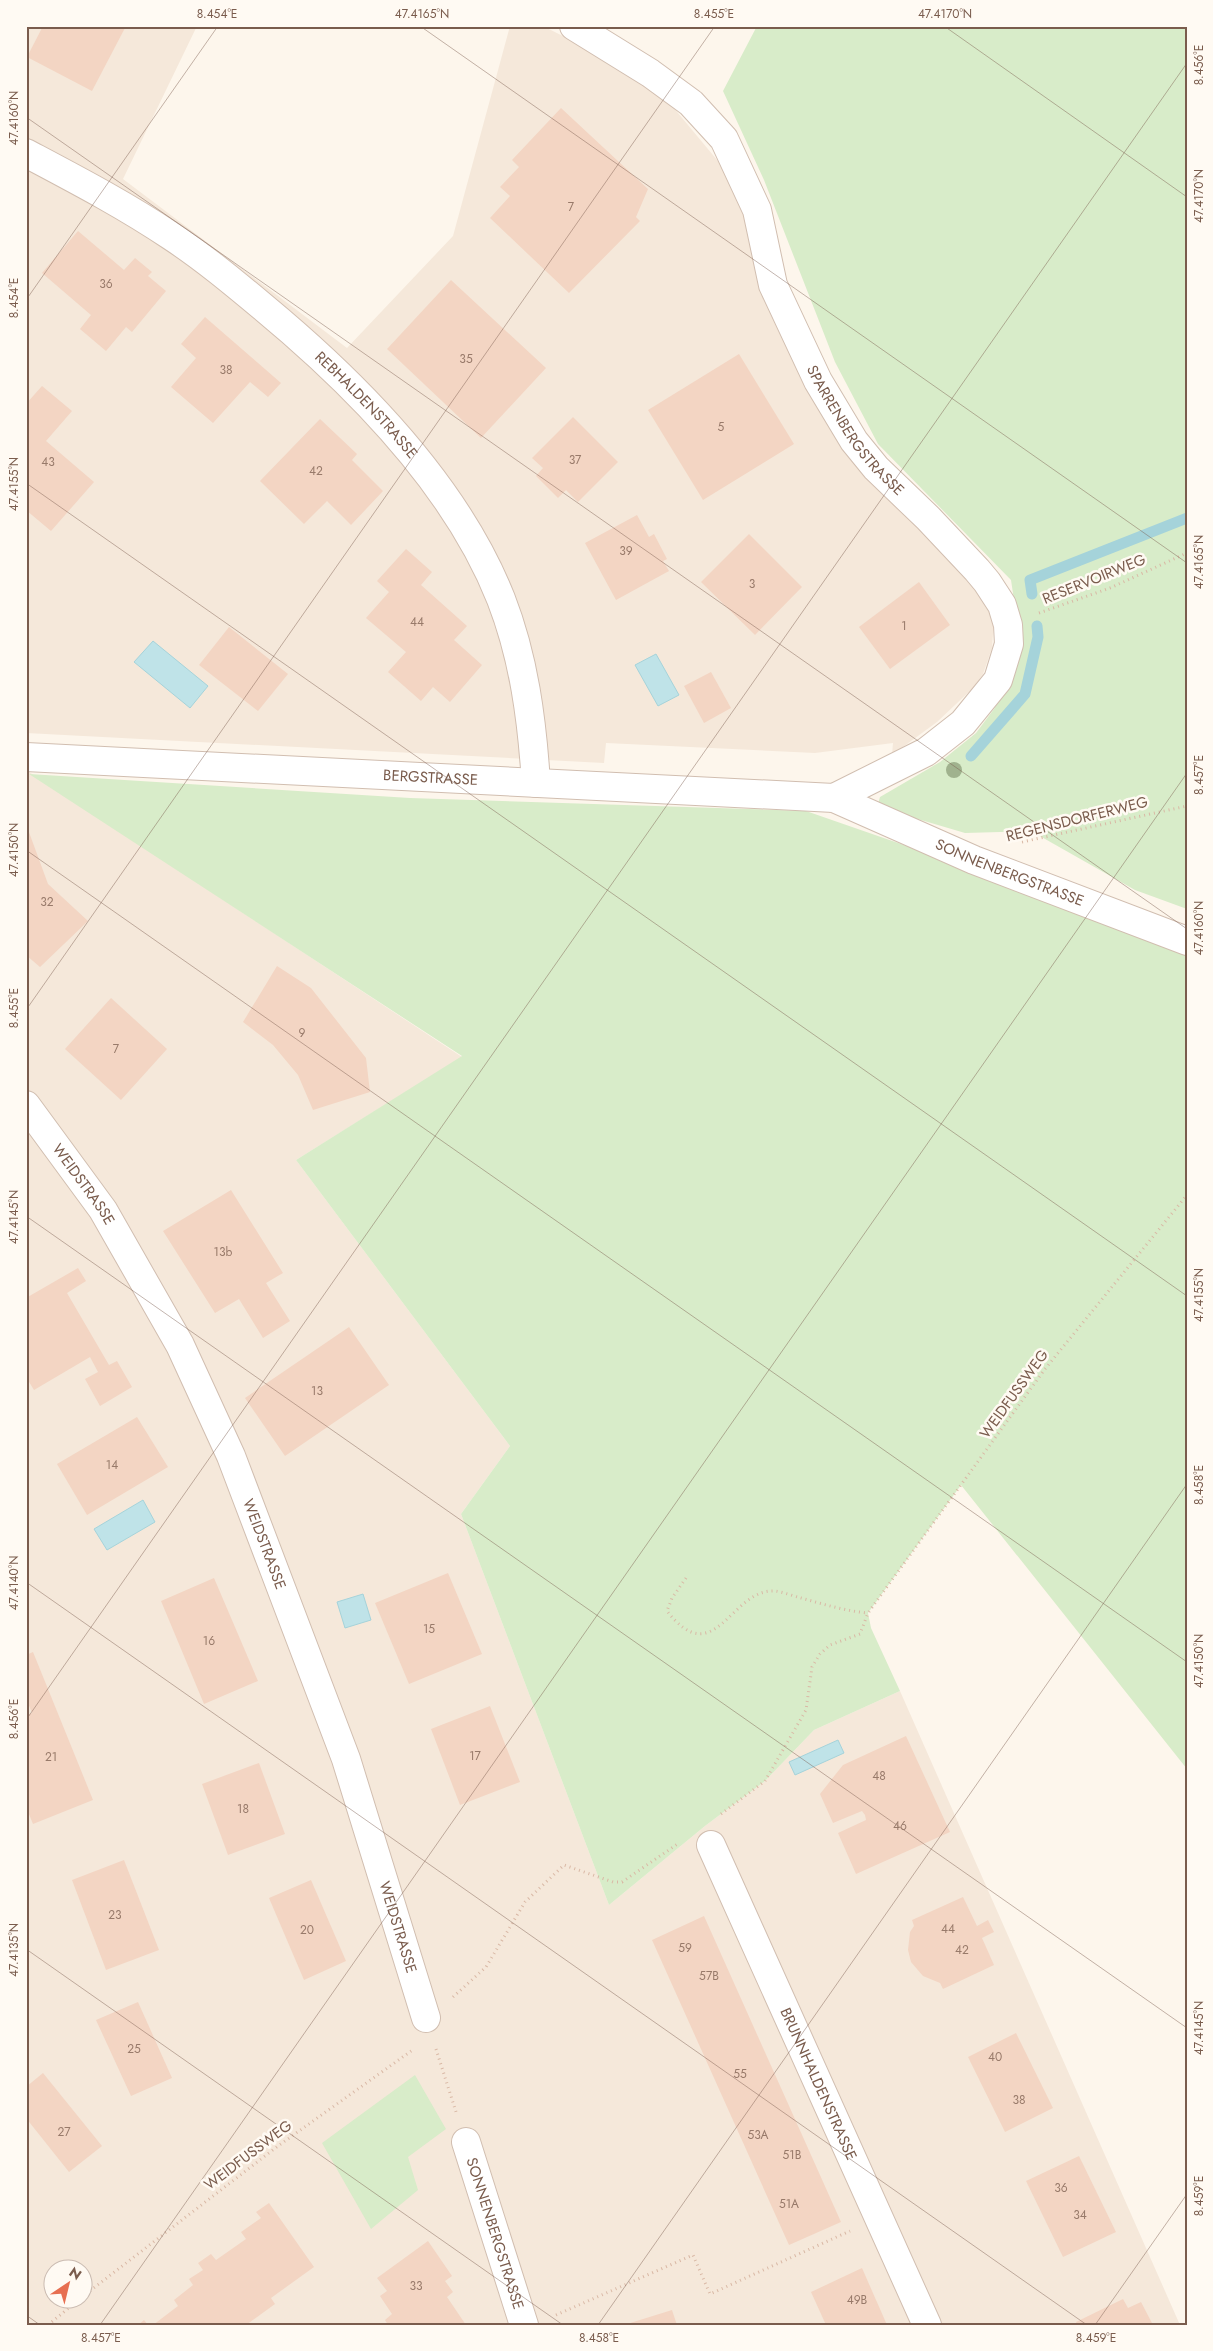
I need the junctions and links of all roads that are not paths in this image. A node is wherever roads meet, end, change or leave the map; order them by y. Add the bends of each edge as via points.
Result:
1 (574, 26) edge
2 (26, 153) edge
3 (26, 757) edge
4 (536, 783) junction
5 (834, 798) junction
6 (1187, 940) edge
7 (26, 1105) edge
8 (711, 1845) dead end
9 (429, 2027) road end
10 (466, 2142) road end
11 (524, 2325) edge
12 (927, 2325) edge

1 - 5 street, SPARRENBERGSTRASSE via 650,73 691,103 724,138 757,210 774,285 818,381 854,441 876,468 987,582 1002,605 1009,644 998,680 963,723 926,752
2 - 4 street, REBHALDENSTRASSE via 172,237 240,288 302,339 409,448 473,540 501,599 521,664 532,720
3 - 4 street, BERGSTRASSE
4 - 5 street, BERGSTRASSE
5 - 6 street, SONNENBERGSTRASSE via 974,860
7 - 9 street, WEIDSTRASSE via 103,1210 180,1345 230,1456 346,1759
8 - 12 street, BRUNNHALDENSTRASSE
10 - 11 street, SONNENBERGSTRASSE

